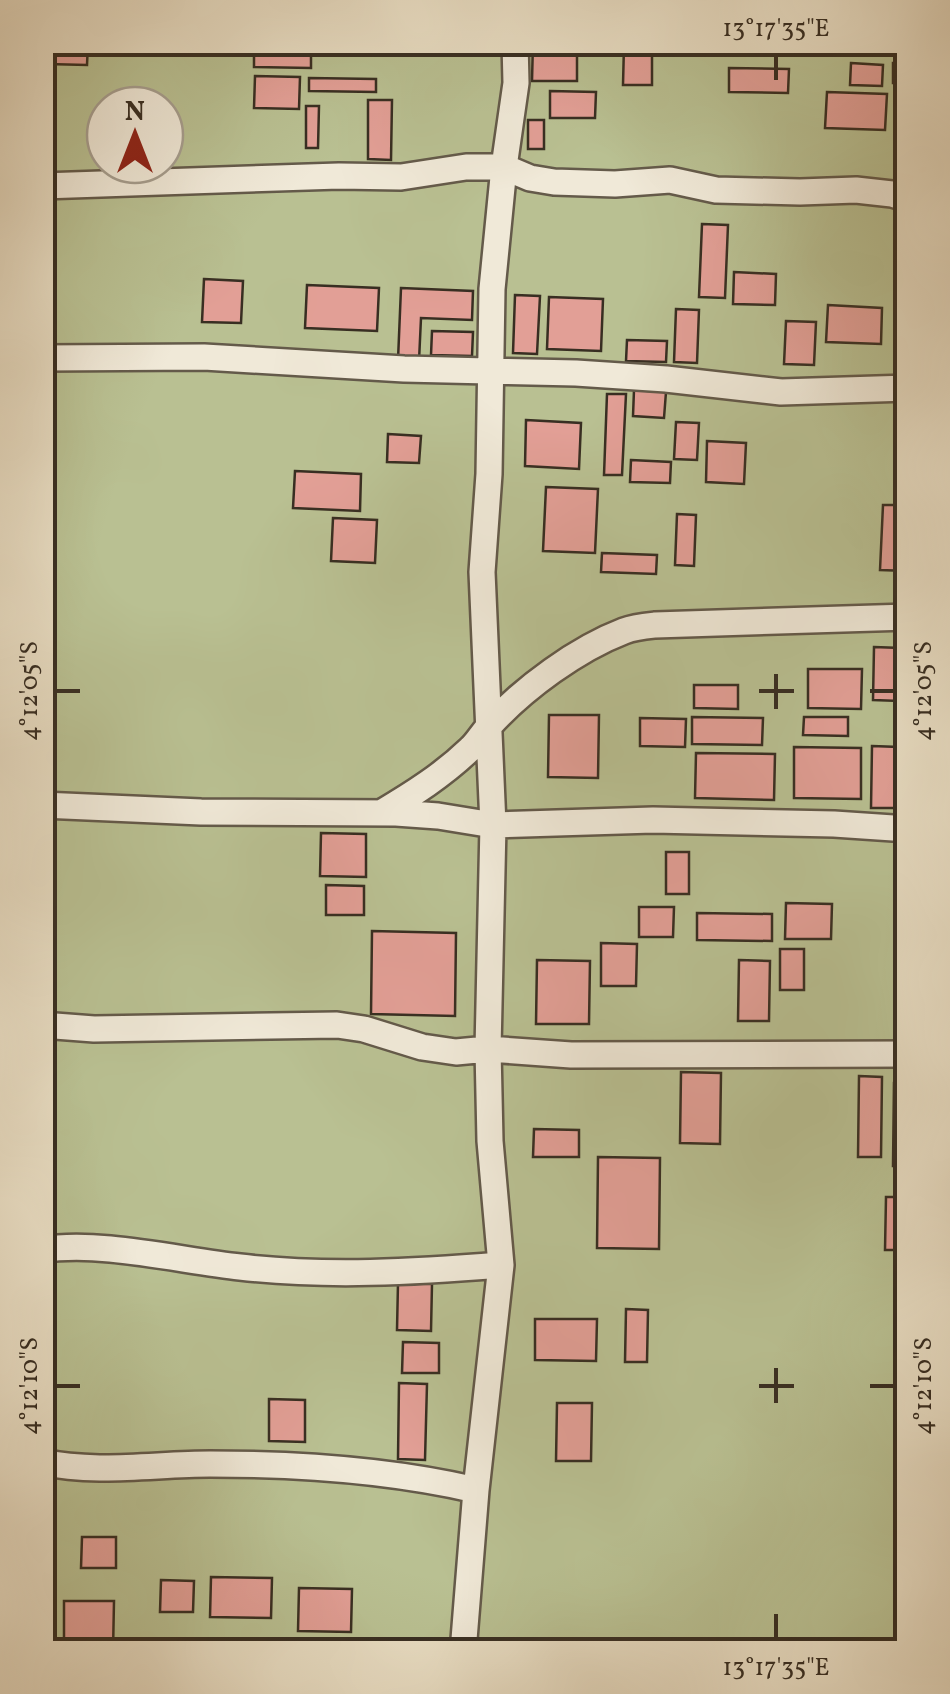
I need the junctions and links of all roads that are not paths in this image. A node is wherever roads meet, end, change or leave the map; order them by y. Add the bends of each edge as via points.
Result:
1 (516, 42) edge
2 (504, 167) junction
3 (42, 186) edge
4 (908, 199) edge
5 (42, 358) edge
6 (491, 370) junction
7 (908, 388) edge
8 (908, 617) edge
9 (490, 725) junction
10 (42, 805) edge
11 (381, 813) junction
12 (493, 825) junction
13 (908, 829) edge
14 (42, 1025) edge
15 (488, 1049) junction
16 (908, 1054) edge
17 (42, 1250) edge
18 (501, 1265) junction
19 (42, 1462) edge
20 (476, 1490) junction
21 (463, 1652) edge

1 - 2 street
2 - 3 street via 401,177
2 - 4 street via 554,182 670,180 716,190 856,190
2 - 6 street
5 - 6 street via 204,357
6 - 7 street via 781,392
6 - 9 street via 482,572
8 - 9 street via 629,629 550,673
9 - 11 street via 448,769
9 - 12 street
10 - 11 street
11 - 12 street
12 - 13 street via 653,820
12 - 15 street
14 - 15 street via 337,1025 422,1047
15 - 16 street
15 - 18 street
17 - 18 street via 111,1250 313,1272
18 - 20 street
19 - 20 street via 311,1468
20 - 21 street

